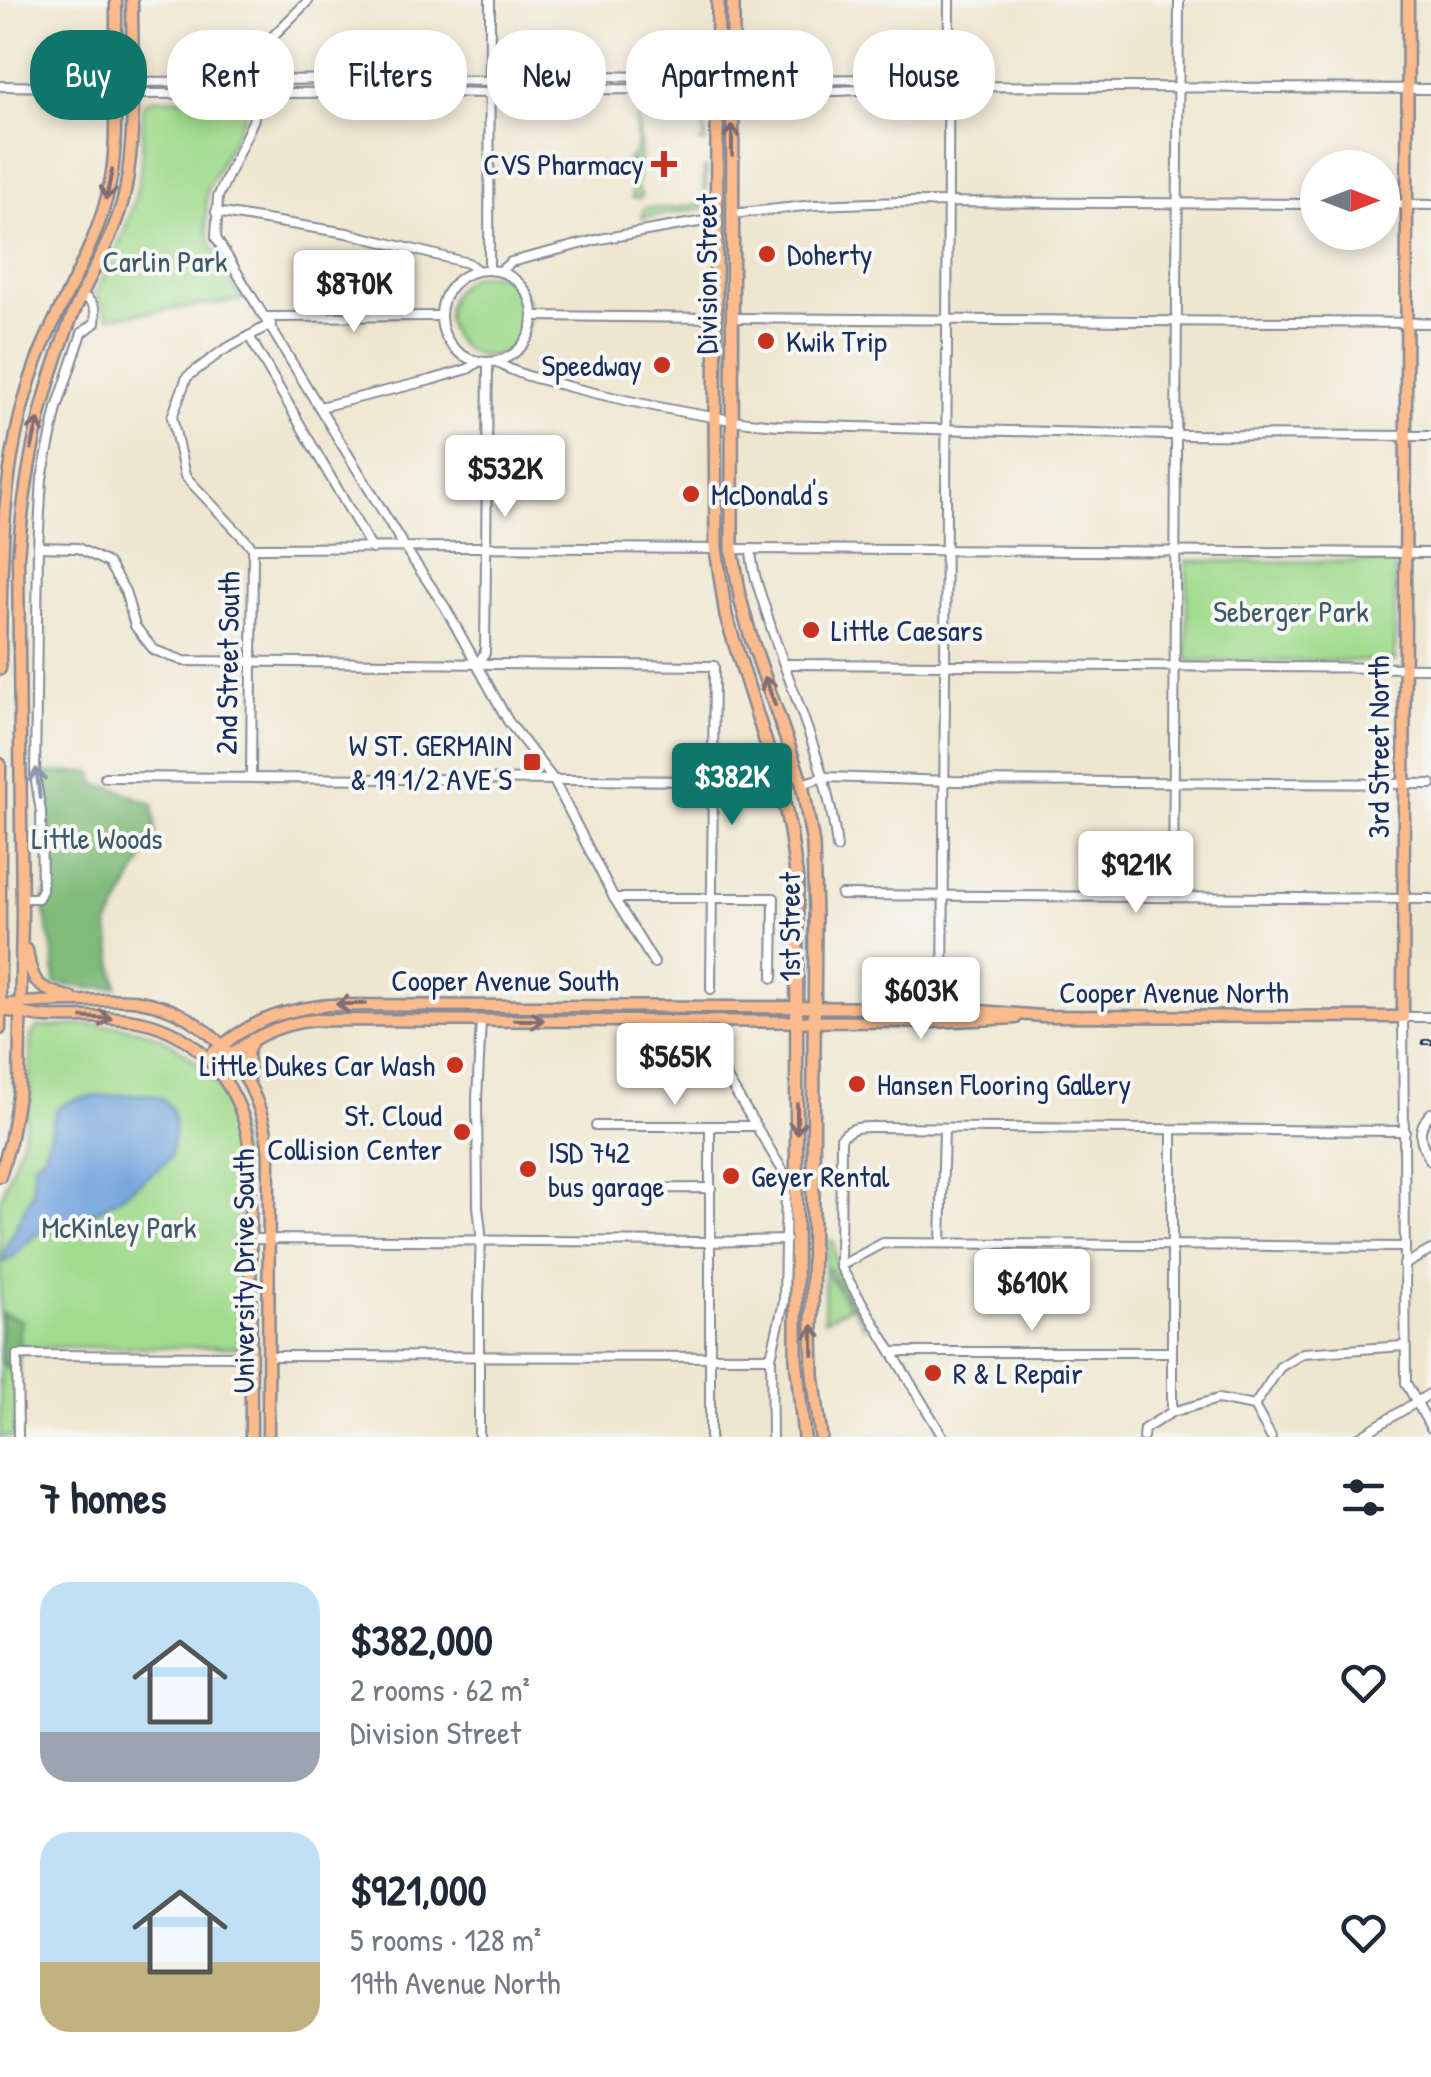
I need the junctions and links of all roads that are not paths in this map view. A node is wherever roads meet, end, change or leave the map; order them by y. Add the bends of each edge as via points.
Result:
1 (116, 0) edge
2 (132, 0) edge
3 (309, 0) edge
4 (490, 0) edge
5 (718, 0) edge
6 (734, 0) edge
7 (950, 0) edge
8 (1179, 0) edge
9 (1408, 0) edge
10 (116, 30) edge
11 (132, 30) edge
12 (279, 30) edge
13 (490, 30) edge
14 (718, 30) edge
15 (734, 30) edge
16 (950, 30) edge
17 (294, 80) edge
18 (487, 81) edge
19 (0, 86) edge
20 (995, 86) edge
21 (30, 87) edge
22 (1179, 88) junction
23 (1408, 89) junction
24 (1431, 89) edge
25 (294, 92) edge
26 (487, 93) edge
27 (115, 120) edge
28 (131, 120) edge
29 (253, 120) edge
30 (490, 120) edge
31 (717, 120) edge
32 (733, 120) edge
33 (949, 120) edge
34 (948, 203) junction
35 (1178, 204) junction
36 (1300, 204) edge
37 (1400, 204) edge
38 (1407, 204) junction
39 (1431, 205) edge
40 (216, 212) junction
41 (732, 214) junction
42 (716, 219) junction
43 (489, 269) junction
44 (477, 270) junction
45 (500, 271) junction
46 (82, 295) junction
47 (440, 316) junction
48 (534, 316) junction
49 (716, 318) junction
50 (731, 318) junction
51 (948, 319) junction
52 (269, 321) junction
53 (1177, 321) junction
54 (1406, 322) junction
55 (1431, 322) edge
56 (250, 336) junction
57 (487, 362) junction
58 (320, 407) junction
59 (715, 418) junction
60 (730, 420) junction
61 (947, 431) junction
62 (1176, 435) junction
63 (1407, 436) junction
64 (1431, 436) edge
65 (38, 547) junction
66 (486, 547) junction
67 (253, 548) junction
68 (405, 548) junction
69 (716, 548) junction
70 (372, 549) junction
71 (732, 549) junction
72 (751, 549) junction
73 (946, 550) junction
74 (1176, 552) junction
75 (1404, 553) junction
76 (1431, 553) edge
77 (252, 663) junction
78 (478, 664) junction
79 (784, 664) junction
80 (945, 665) junction
81 (1175, 667) junction
82 (1404, 668) junction
83 (1431, 668) edge
84 (0, 669) edge
85 (0, 764) edge
86 (777, 777) junction
87 (105, 778) dead end
88 (251, 778) junction
89 (824, 778) junction
90 (553, 779) junction
91 (944, 780) junction
92 (714, 781) junction
93 (1174, 782) junction
94 (802, 784) junction
95 (1403, 784) junction
96 (1431, 784) edge
97 (837, 848) dead end
98 (841, 895) dead end
99 (944, 896) junction
100 (1174, 897) junction
101 (22, 898) junction
102 (614, 898) junction
103 (712, 898) junction
104 (1402, 899) junction
105 (1431, 899) edge
106 (22, 915) junction
107 (654, 963) dead end
108 (773, 978) dead end
109 (711, 990) dead end
110 (95, 1000) junction
111 (0, 1006) edge
112 (798, 1006) junction
113 (814, 1007) junction
114 (21, 1008) junction
115 (943, 1008) junction
116 (1042, 1016) junction
117 (1431, 1017) edge
118 (1403, 1018) junction
119 (481, 1020) junction
120 (798, 1021) junction
121 (814, 1022) junction
122 (0, 1029) edge
123 (255, 1037) junction
124 (221, 1045) junction
125 (230, 1054) junction
126 (207, 1058) junction
127 (216, 1067) junction
128 (724, 1073) dead end
129 (251, 1086) junction
130 (1431, 1113) edge
131 (596, 1126) dead end
132 (754, 1126) junction
133 (710, 1127) junction
134 (944, 1128) junction
135 (1172, 1130) junction
136 (1405, 1131) junction
137 (1431, 1161) edge
138 (0, 1176) edge
139 (711, 1188) junction
140 (594, 1189) dead end
141 (250, 1238) junction
142 (270, 1238) junction
143 (786, 1240) junction
144 (481, 1241) junction
145 (710, 1242) junction
146 (942, 1243) junction
147 (1174, 1244) junction
148 (1404, 1247) junction
149 (1431, 1250) edge
150 (1404, 1265) junction
151 (840, 1266) junction
152 (1404, 1346) junction
153 (892, 1352) junction
154 (1172, 1352) junction
155 (250, 1356) junction
156 (269, 1356) junction
157 (479, 1356) junction
158 (710, 1357) junction
159 (771, 1357) junction
160 (1431, 1393) edge
161 (1416, 1402) junction
162 (1254, 1406) junction
163 (1172, 1412) junction
164 (1431, 1428) edge
165 (18, 1437) edge
166 (251, 1437) edge
167 (268, 1437) edge
168 (479, 1437) edge
169 (710, 1437) edge
170 (772, 1437) edge
171 (804, 1437) edge
172 (821, 1437) edge
173 (943, 1437) edge
174 (1143, 1437) edge
175 (1271, 1437) edge
176 (1359, 1437) edge

1 - 10 main road
2 - 11 main road
3 - 12 street
4 - 13 street
5 - 14 highway, Division Street
6 - 15 highway, Division Street
7 - 16 street
8 - 22 street
9 - 23 main road, 3rd Street North
17 - 18 street
19 - 21 street
20 - 22 street
22 - 23 street
22 - 35 street
23 - 24 street
23 - 38 main road, 3rd Street North
25 - 26 street
27 -> 84 main road via 110,184 98,228 34,367 18,428 1,558
28 - 46 main road via 125,192
29 - 40 street via 222,183
30 - 43 street
31 - 42 highway, Division Street
41 -> 32 highway, Division Street
33 - 34 street
34 - 35 street
34 - 41 street
34 - 51 street
35 - 36 street
35 - 53 street
37 - 38 street
38 - 39 street
38 - 54 main road, 3rd Street North
40 - 44 street via 347,233
40 - 52 street via 216,238
41 - 50 highway, Division Street
42 - 45 street via 600,239 511,262
42 - 49 highway, Division Street
43 - 44 street
43 - 45 street
44 - 47 street via 450,286
45 - 48 street via 524,288
46 - 65 street via 92,301 95,322 82,333 57,408 42,478
101 -> 46 main road via 23,498 34,435
47 - 52 street
47 - 57 street via 450,346
48 - 49 street
48 - 57 street via 523,346
49 - 59 highway, Division Street
50 - 51 street
50 - 60 highway, Division Street
51 - 53 street
51 - 61 street
52 - 56 street
52 - 58 street
53 - 54 street
53 - 62 street
54 - 55 street
54 - 63 main road, 3rd Street North
56 - 67 street via 188,377 172,417 185,476
56 - 70 street
57 - 58 street
57 - 59 street
57 - 66 street
58 - 68 street
59 - 60 street
59 - 69 highway, Division Street
60 - 61 street
60 - 71 highway, Division Street
61 - 62 street
61 - 73 street
62 - 63 street
62 - 74 street
63 - 64 street
63 - 75 main road, 3rd Street North
65 - 77 street via 78,548 108,564 135,626 154,650 184,661
101 -> 65 street via 38,898 42,890
66 - 68 street
66 - 69 street
66 - 78 street via 485,653
67 - 70 street
67 - 77 street, 2nd Street South
68 - 70 street
68 - 78 street
69 - 86 highway, 1st Street via 732,641
71 - 72 street
94 -> 71 highway, 1st Street via 751,638
72 - 73 street
72 - 79 street
73 - 74 street
73 - 80 street
74 - 75 street
74 - 81 street
75 - 76 street
75 - 82 main road, 3rd Street North
77 - 78 street
77 - 88 street, 2nd Street South
78 - 90 street via 508,721
78 - 92 street via 714,666
79 - 80 street
79 - 89 street
80 - 81 street
80 - 91 street
81 - 82 street
81 - 93 street
82 - 83 street
82 - 95 main road, 3rd Street North
85 - 111 main road
86 - 92 street
86 - 112 highway, 1st Street via 797,880
87 - 88 street
88 - 90 street
89 - 91 street
89 - 94 street
89 - 97 street
90 - 92 street
90 - 102 street
91 - 93 street
91 - 99 street
92 - 103 street
93 - 95 street
93 - 100 street
94 - 113 highway, 1st Street via 814,866
95 - 96 street
95 - 104 main road, 3rd Street North
98 - 99 street
99 - 100 street
99 - 115 street
100 - 104 street
101 - 106 main road
102 - 103 street
102 - 107 street
103 - 108 street via 774,898
103 - 109 street
104 - 105 street
104 - 118 main road, 3rd Street North
106 - 110 main road via 35,981 60,995
106 - 114 main road
110 - 114 main road
110 - 124 main road via 165,1009
111 - 114 main road
111 - 122 main road
112 - 113 main road, Cooper Avenue North
112 - 120 highway, 1st Street
112 -> 124 main road, Cooper Avenue South via 330,1004 277,1014
113 - 115 main road, Cooper Avenue North
113 - 121 highway, 1st Street
114 -> 126 main road via 44,1016 146,1022
114 - 138 main road via 20,1090
115 - 116 main road, Cooper Avenue North
116 - 118 main road, Cooper Avenue North
116 - 121 main road
117 - 118 street, Cooper Avenue North
118 - 136 street, 3rd Street North
119 -> 120 main road
119 - 123 main road via 315,1020
119 - 144 street
120 - 121 main road
120 -> 171 highway, 1st Street via 796,1359
172 -> 121 highway, 1st Street via 812,1330
123 - 125 main road
123 - 129 main road via 247,1053
124 - 125 main road
124 - 126 main road, Cooper Avenue South
125 - 127 main road
125 - 129 main road, University Drive South
126 - 127 main road
127 - 141 main road, University Drive South via 248,1134
128 - 132 street
129 - 142 main road, University Drive South via 267,1130
130 - 137 street via 1420,1126 1420,1144
131 - 133 street
132 - 133 street
132 - 143 street via 783,1170
133 - 139 street
134 - 135 street
134 - 146 street
134 - 151 street via 856,1128 840,1138
135 - 136 street
135 - 147 street
136 - 148 street, 3rd Street North
139 - 140 street
139 - 145 street
141 - 142 street
141 - 155 main road, University Drive South
142 - 144 street
142 - 156 main road, University Drive South
143 - 145 street
143 - 159 street via 784,1302
144 - 145 street
144 - 157 street
145 - 158 street
146 - 147 street
146 - 151 street via 883,1243
147 - 148 street
147 - 154 street
148 - 150 street, 3rd Street North
149 - 150 street
150 - 152 street, 3rd Street North
151 - 153 street
152 - 161 street, 3rd Street North via 1406,1383
152 - 162 street via 1303,1353 1280,1367
153 - 154 street
153 - 173 street
154 - 163 street
155 - 165 street via 17,1355
155 - 166 main road, University Drive South
156 - 157 street
156 - 167 main road, University Drive South
157 - 158 street
157 - 168 street
158 - 159 street
158 - 169 street
159 - 170 street
160 - 161 street
161 - 164 street, 3rd Street North
161 - 176 street
162 - 163 street via 1218,1399
162 - 175 street
163 - 174 street via 1144,1428

